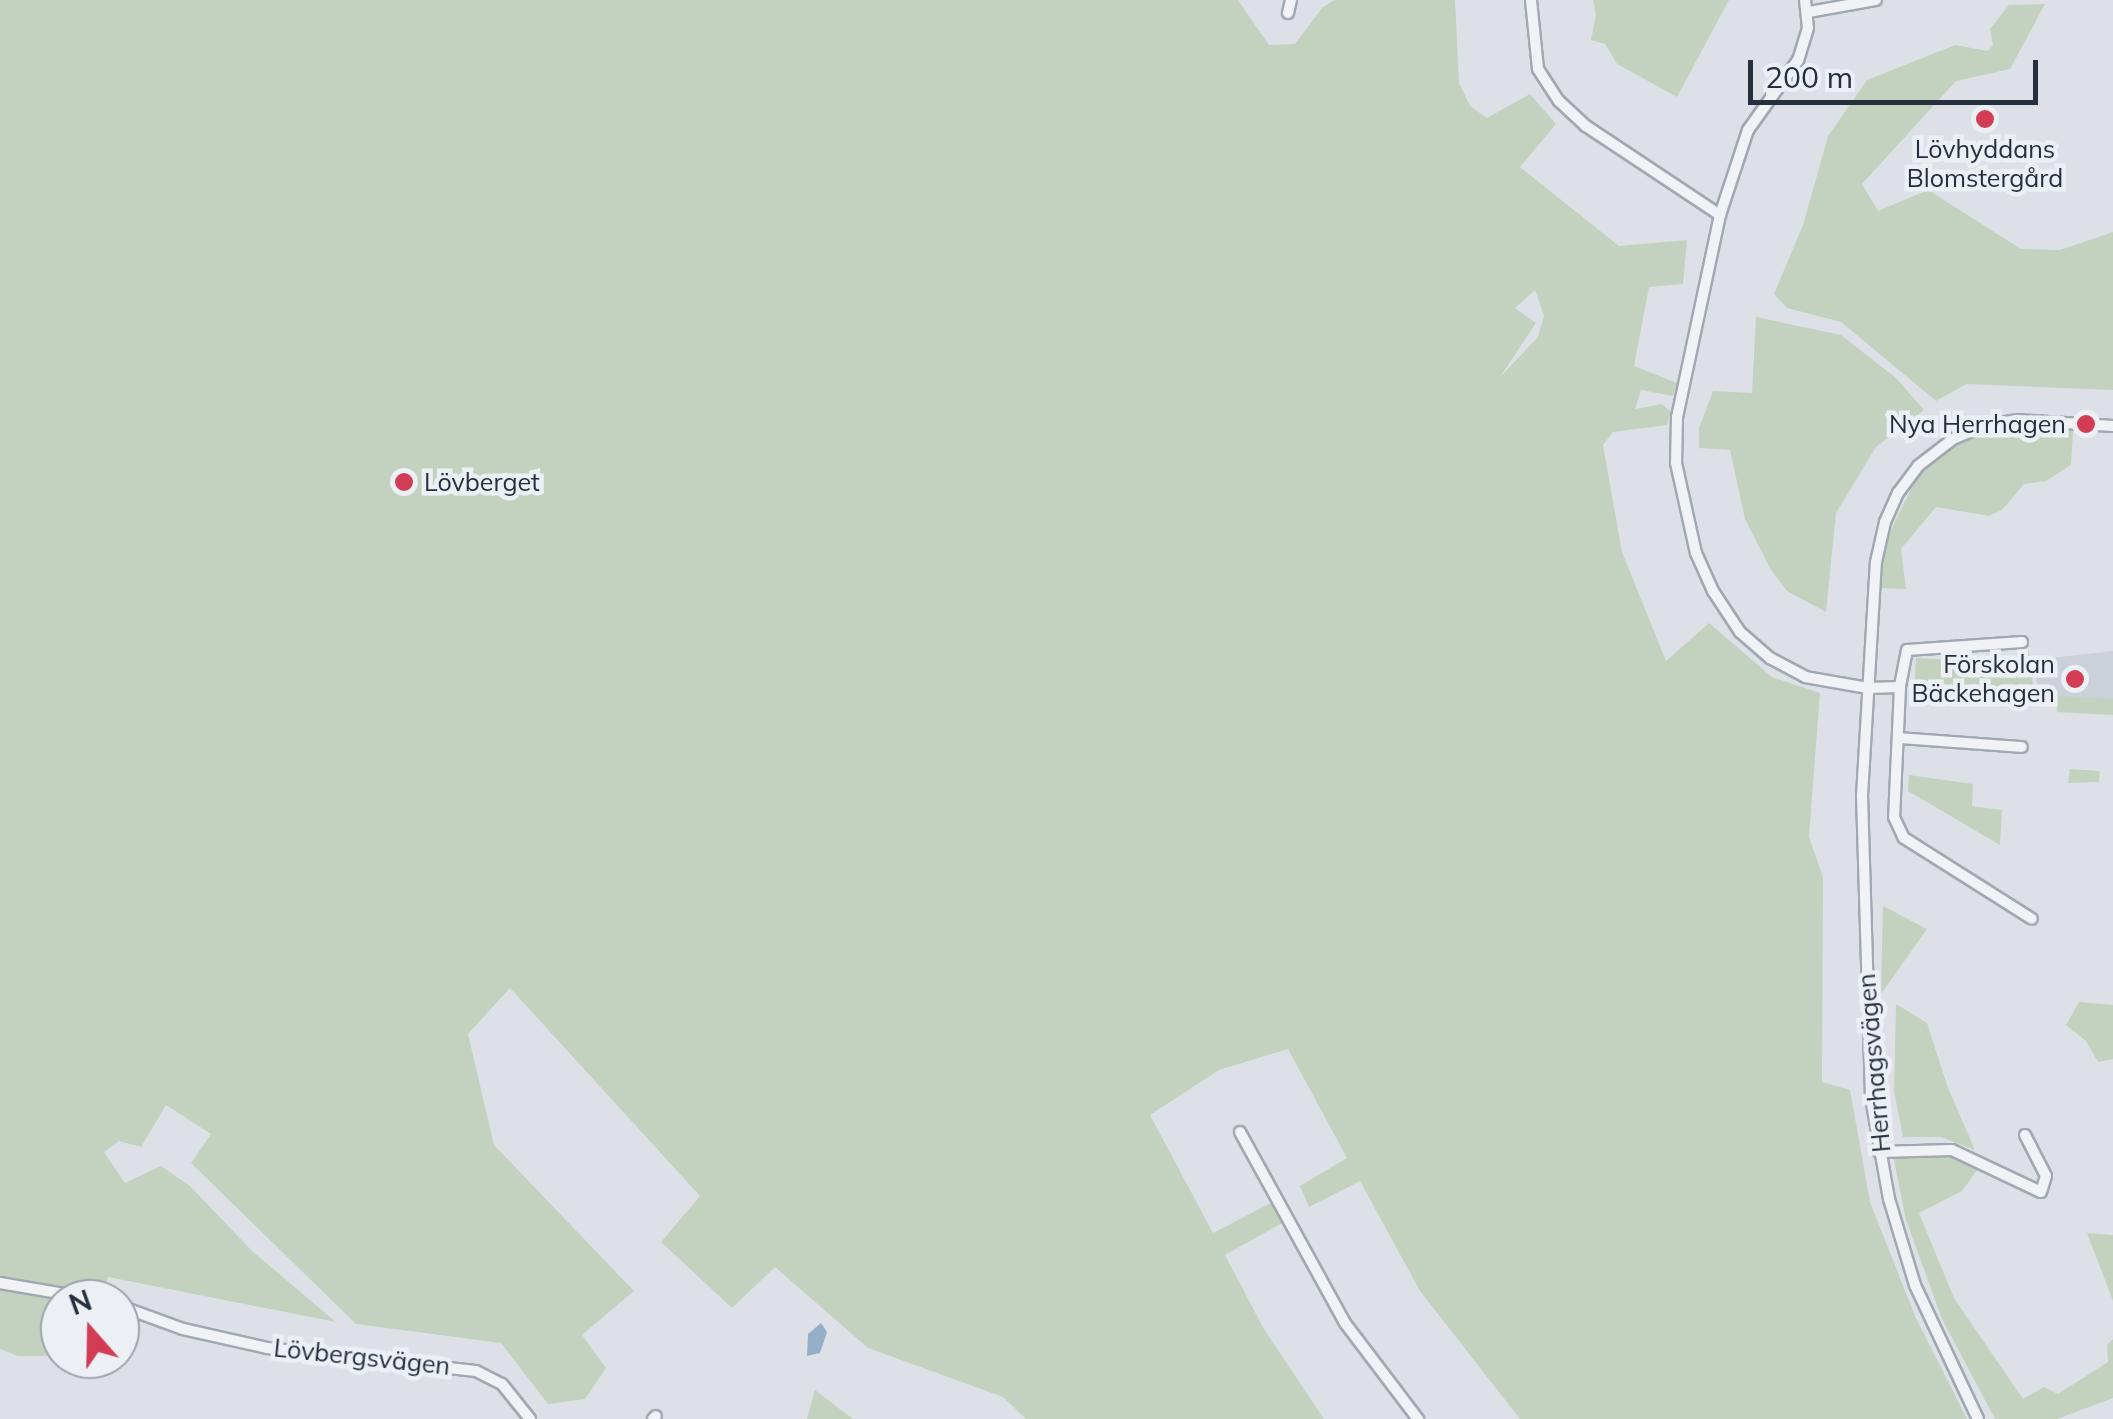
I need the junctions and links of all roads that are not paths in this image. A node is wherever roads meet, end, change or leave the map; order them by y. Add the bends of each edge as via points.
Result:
1 (1291, 0) edge
2 (1531, 0) edge
3 (1876, 0) edge
4 (1807, 6) edge
5 (1288, 12) dead end
6 (1720, 215) junction
7 (2113, 426) edge
8 (2022, 642) dead end
9 (1900, 687) junction
10 (1868, 688) junction
11 (1899, 738) junction
12 (2022, 747) dead end
13 (2032, 919) dead end
14 (1240, 1132) dead end
15 (2025, 1136) dead end
16 (1880, 1152) junction
17 (0, 1283) edge
18 (40, 1290) edge
19 (140, 1313) edge
20 (530, 1419) edge
21 (1418, 1419) edge
22 (1978, 1419) edge

1 - 5 street
2 - 6 street via 1538,69 1559,101
3 - 4 street
4 - 6 street via 1798,60 1748,130
6 - 10 street via 1675,429 1690,530 1704,574 1740,632 1805,677
7 - 10 street, Herrhagsvägen via 1998,422 1953,439 1918,466 1884,522
8 - 9 street via 1907,650
9 - 10 street
9 - 11 street
10 - 16 street, Herrhagsvägen via 1865,958 1868,1065
11 - 12 street
11 - 13 street via 1898,831
14 - 21 street via 1345,1324
15 - 16 street via 2046,1176 2041,1192 1952,1150
16 - 22 street, Herrhagsvägen via 1915,1286
17 - 18 street
19 - 20 street, Lövbergsvägen via 266,1348 476,1371 502,1384

